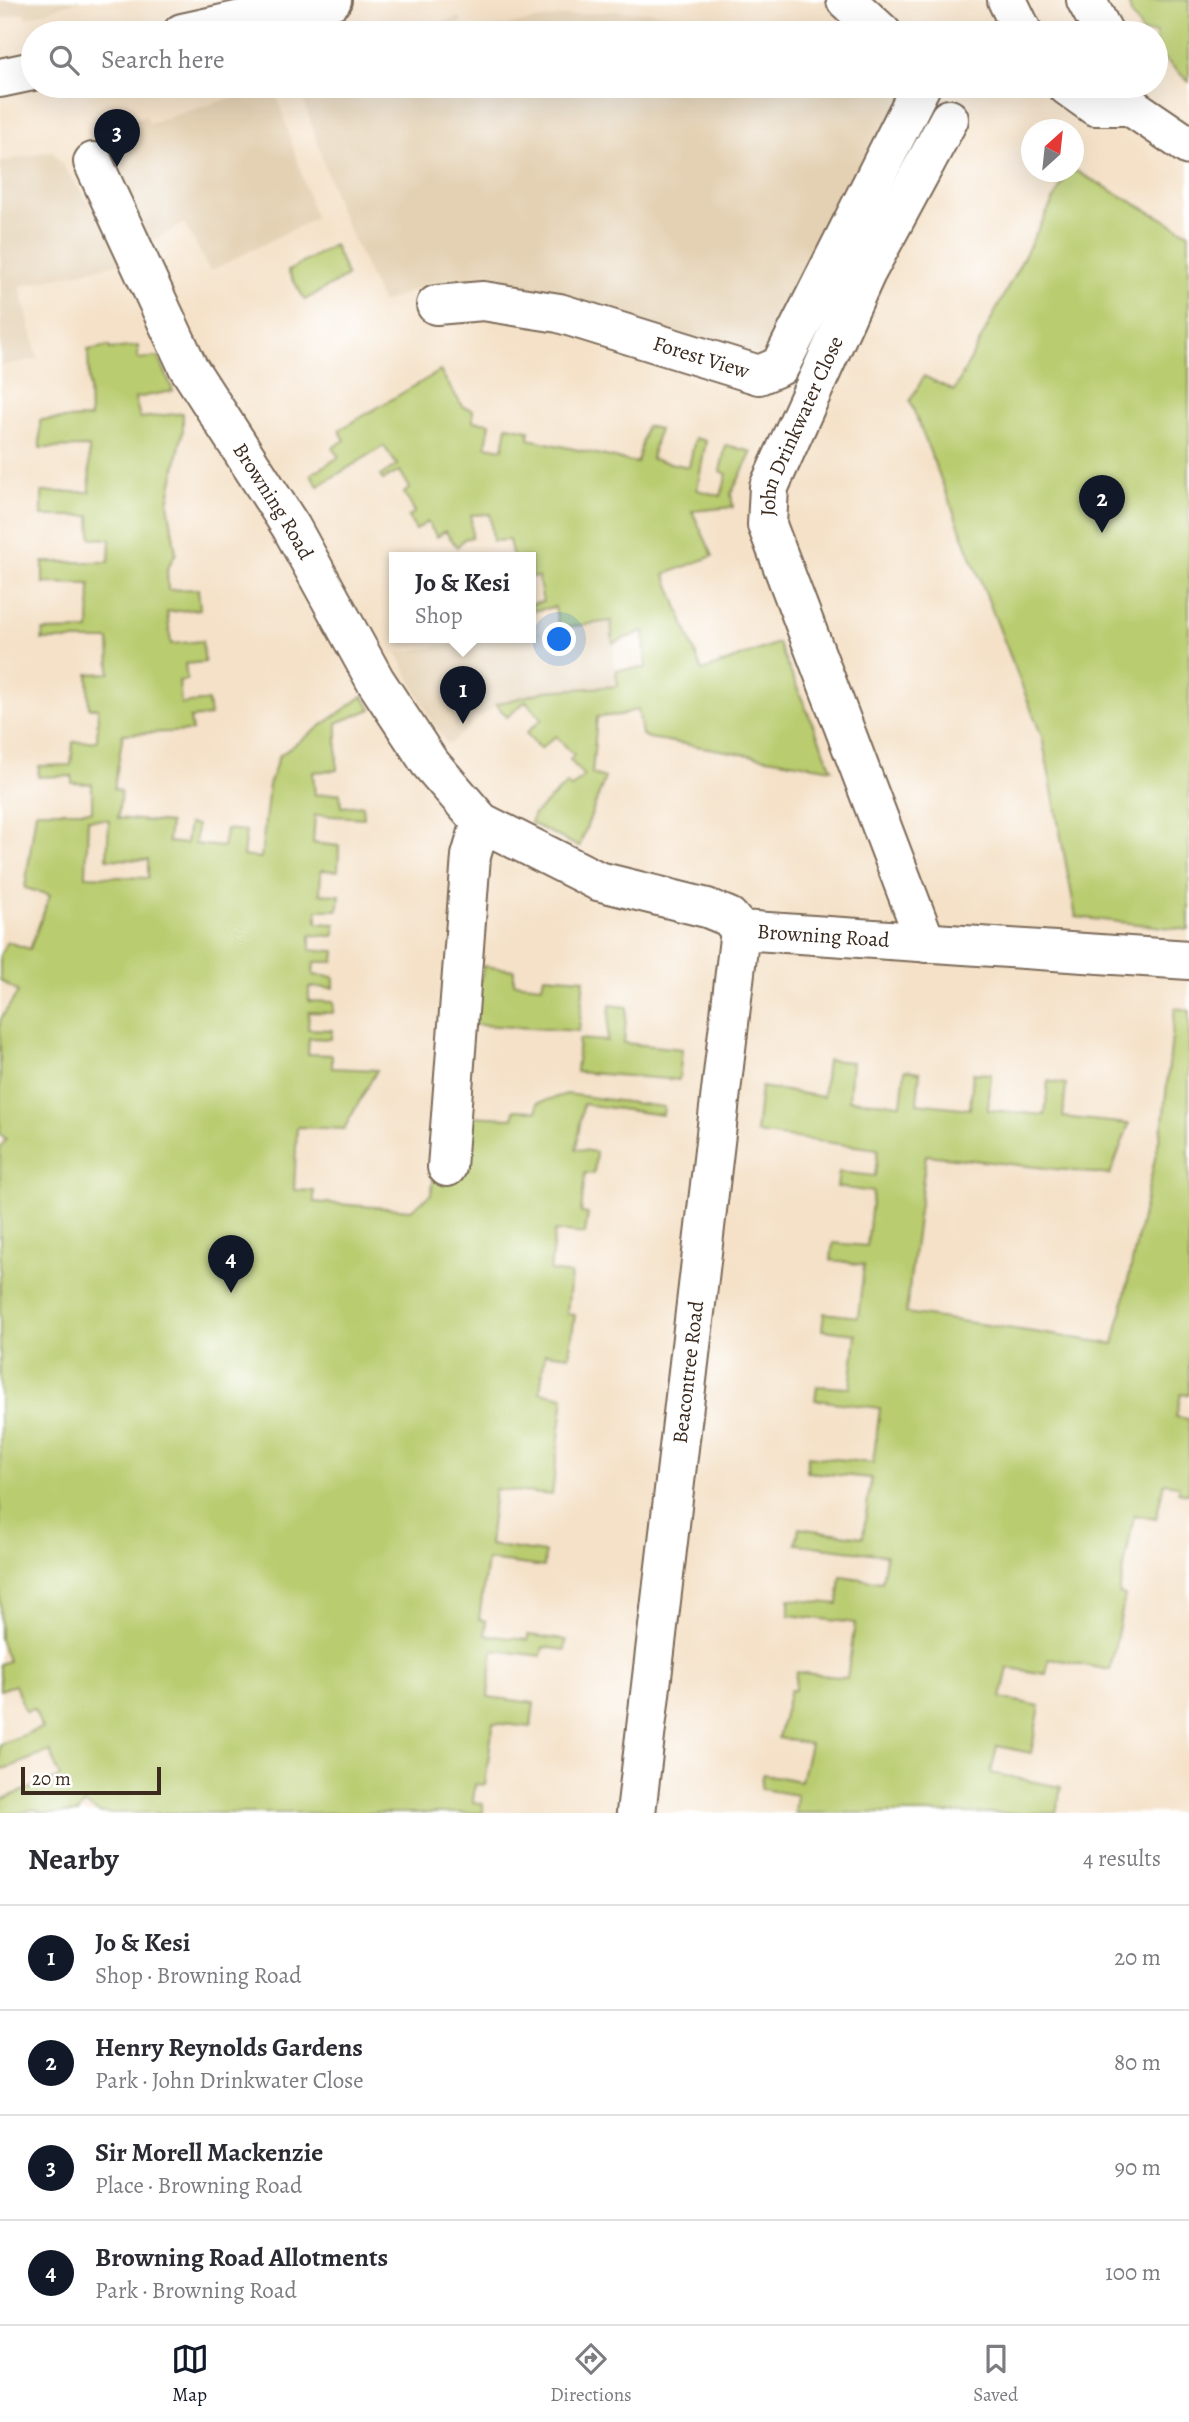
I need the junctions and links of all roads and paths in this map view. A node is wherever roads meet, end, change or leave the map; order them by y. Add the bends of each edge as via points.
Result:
1 (332, 0) edge
2 (846, 0) edge
3 (1007, 0) edge
4 (1086, 0) edge
5 (237, 21) edge
6 (869, 21) edge
7 (1017, 21) edge
8 (1097, 21) edge
9 (21, 74) edge
10 (0, 78) edge
11 (915, 98) edge
12 (1084, 98) edge
13 (1122, 98) edge
14 (1131, 98) edge
15 (949, 119) dead end
16 (1189, 146) edge
17 (93, 162) dead end
18 (436, 305) dead end
19 (481, 822) junction
20 (740, 930) junction
21 (926, 943) junction
22 (1189, 960) edge
23 (447, 1167) dead end
24 (636, 1813) edge

1 - 5 street
2 - 6 street
3 - 7 street
4 - 8 street
9 - 10 street
11 - 18 street, Forest View via 780,366 759,375 559,313 483,301
12 - 13 street via 1095,106
14 - 16 street
15 - 21 street, John Drinkwater Close via 866,274 769,487 766,525
17 - 19 street, Browning Road via 188,367 291,527 383,692 429,762
19 - 20 street, Browning Road via 598,881 707,908 729,917
19 - 23 street via 471,856
20 - 21 street, Browning Road
20 - 24 street, Beacontree Road
21 - 22 street, Browning Road

